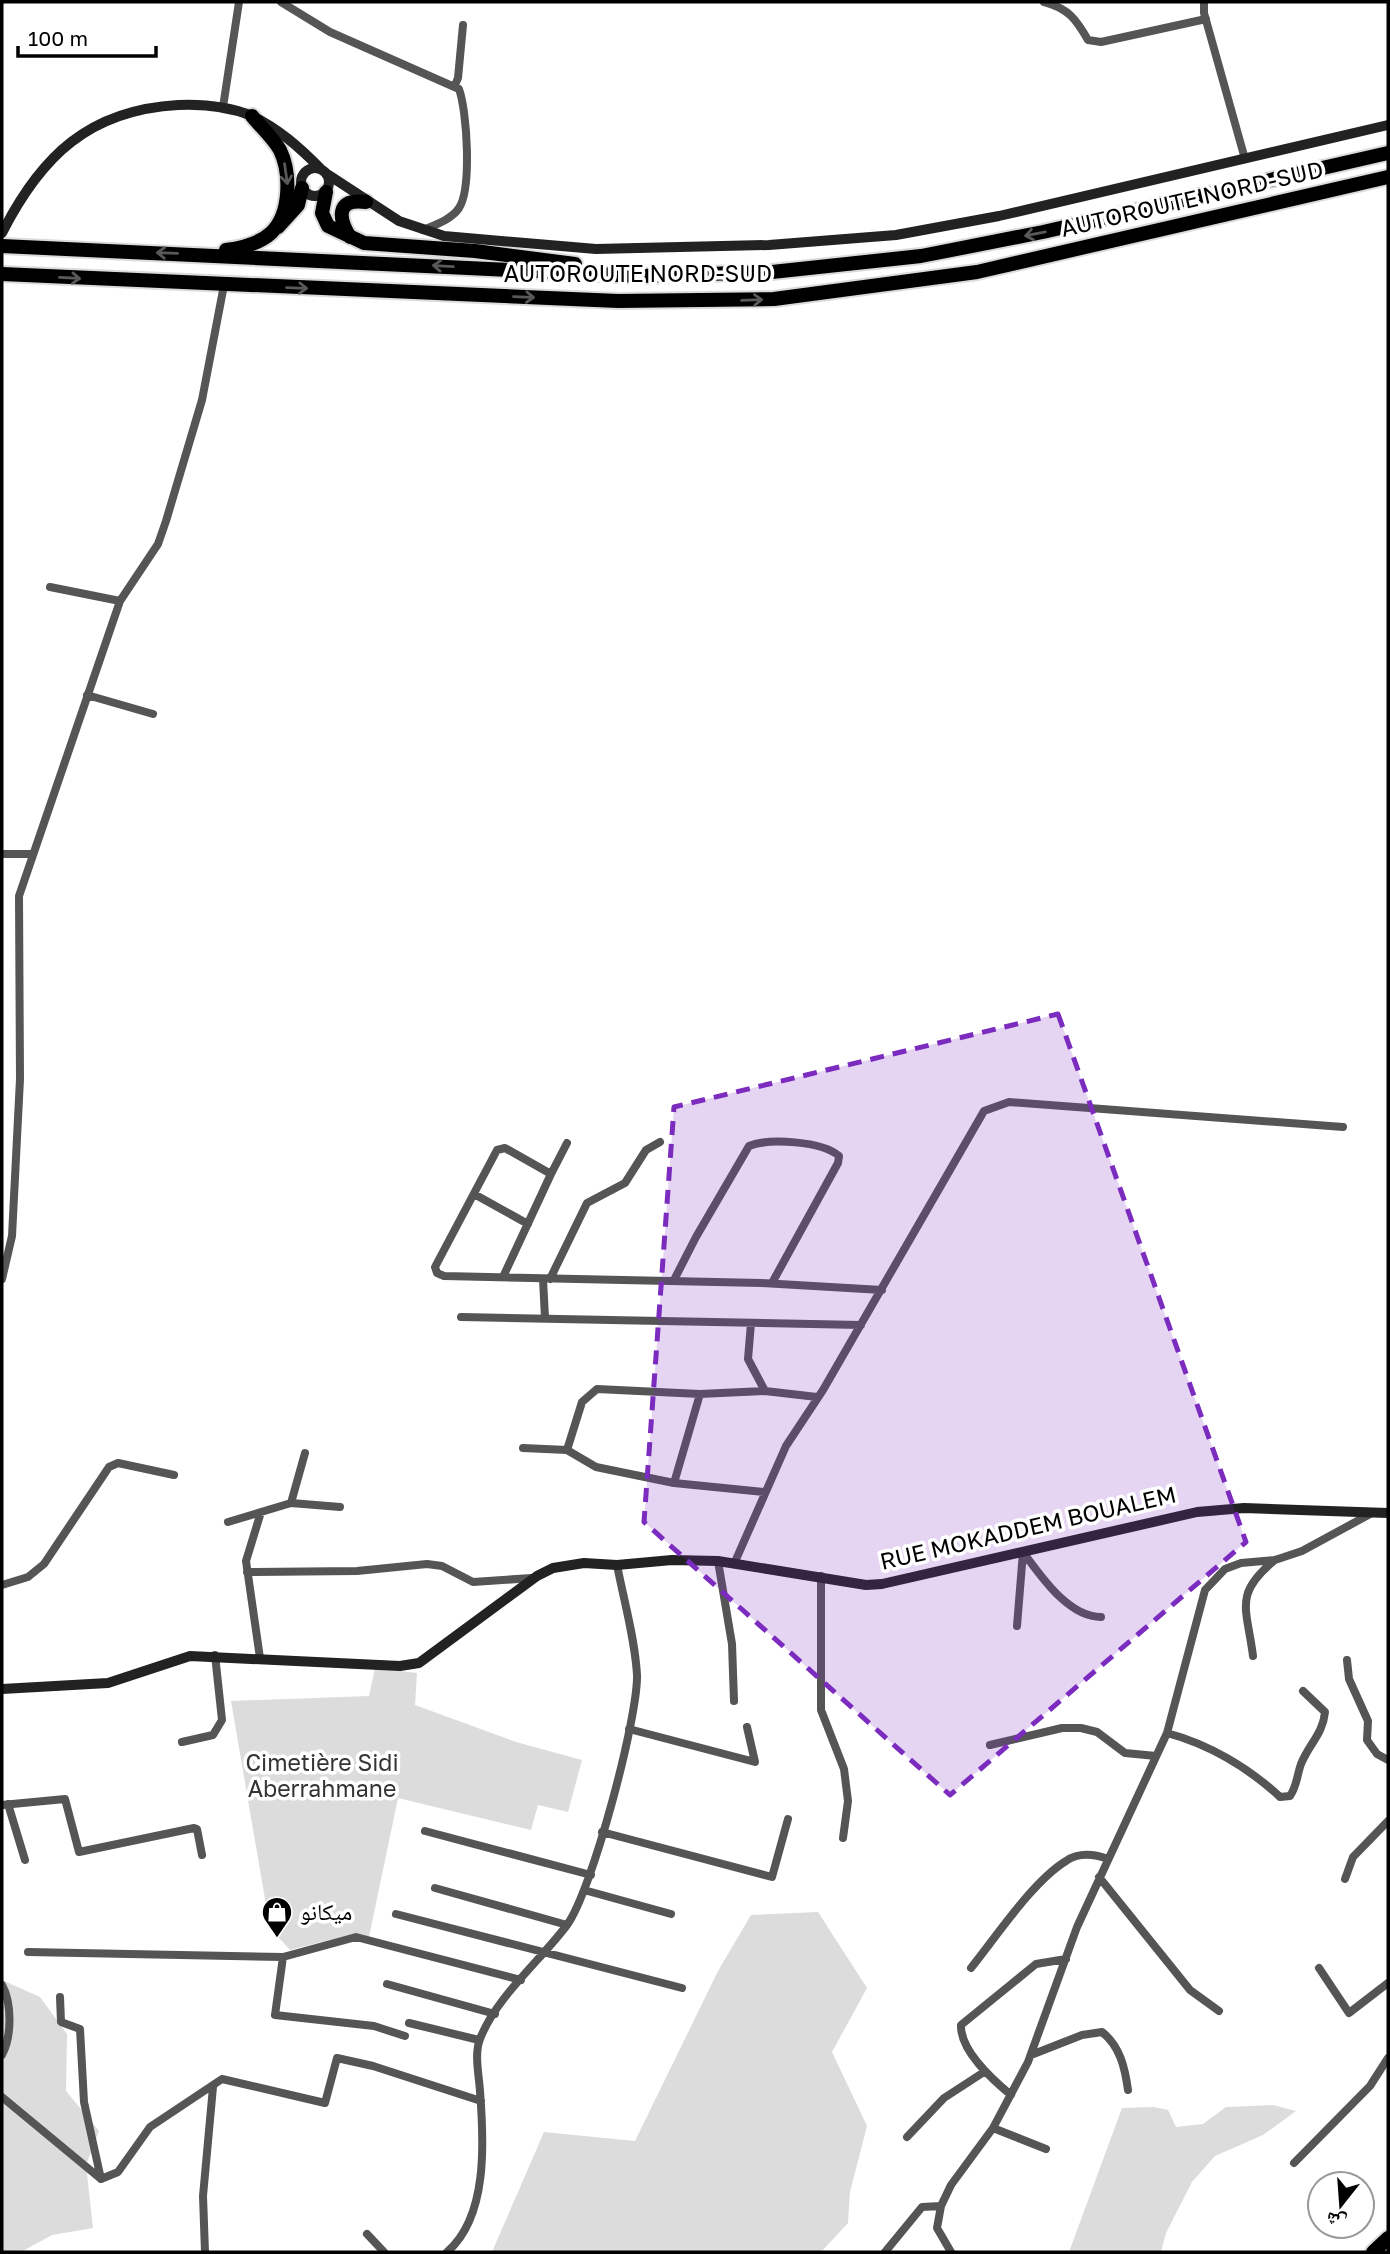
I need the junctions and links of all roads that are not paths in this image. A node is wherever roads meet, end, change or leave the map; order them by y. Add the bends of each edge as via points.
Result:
1 (239, 2) edge
2 (281, 2) edge
3 (1044, 2) edge
4 (1204, 2) edge
5 (1206, 19) junction
6 (463, 26) dead end
7 (455, 85) junction
8 (223, 107) junction
9 (252, 116) junction
10 (1388, 125) edge
11 (299, 147) junction
12 (1388, 153) edge
13 (1245, 159) junction
14 (324, 171) junction
15 (1388, 177) edge
16 (301, 183) junction
17 (347, 188) junction
18 (326, 191) junction
19 (366, 202) junction
20 (423, 230) junction
21 (273, 232) junction
22 (2, 233) edge
23 (351, 239) junction
24 (2, 246) edge
25 (200, 255) junction
26 (2, 274) edge
27 (639, 276) junction
28 (225, 285) junction
29 (50, 587) dead end
30 (120, 601) junction
31 (87, 695) junction
32 (153, 714) dead end
33 (2, 854) edge
34 (31, 854) junction
35 (1343, 1127) dead end
36 (660, 1142) dead end
37 (567, 1143) dead end
38 (551, 1174) junction
39 (474, 1194) junction
40 (528, 1224) junction
41 (503, 1277) junction
42 (2, 1279) edge
43 (547, 1279) junction
44 (674, 1280) junction
45 (772, 1283) junction
46 (882, 1290) junction
47 (461, 1317) dead end
48 (545, 1318) junction
49 (751, 1324) junction
50 (861, 1325) junction
51 (765, 1391) junction
52 (700, 1394) junction
53 (817, 1397) junction
54 (523, 1448) dead end
55 (567, 1450) junction
56 (304, 1453) dead end
57 (174, 1475) dead end
58 (674, 1483) junction
59 (764, 1492) junction
60 (291, 1503) junction
61 (340, 1507) dead end
62 (261, 1512) junction
63 (1373, 1513) junction
64 (1388, 1513) edge
65 (228, 1522) dead end
66 (1023, 1552) junction
67 (1275, 1560) junction
68 (718, 1561) junction
69 (734, 1564) junction
70 (617, 1565) junction
71 (247, 1572) junction
72 (821, 1576) junction
73 (535, 1578) junction
74 (2, 1585) edge
75 (1101, 1617) dead end
76 (1017, 1626) dead end
77 (215, 1655) junction
78 (1253, 1656) dead end
79 (260, 1658) junction
80 (1347, 1660) dead end
81 (2, 1689) edge
82 (1303, 1691) dead end
83 (734, 1701) dead end
84 (747, 1727) dead end
85 (629, 1729) junction
86 (1167, 1734) junction
87 (182, 1742) dead end
88 (990, 1745) dead end
89 (1156, 1756) junction
90 (1388, 1760) edge
91 (5, 1805) edge
92 (788, 1819) dead end
93 (1388, 1821) edge
94 (425, 1831) dead end
95 (602, 1832) junction
96 (842, 1838) dead end
97 (202, 1855) dead end
98 (1108, 1859) junction
99 (24, 1860) dead end
100 (590, 1875) junction
101 (1100, 1877) junction
102 (1345, 1879) dead end
103 (435, 1888) dead end
104 (584, 1890) junction
105 (396, 1914) dead end
106 (671, 1914) dead end
107 (567, 1925) junction
108 (28, 1952) dead end
109 (542, 1953) junction
110 (283, 1957) junction
111 (1066, 1959) junction
112 (971, 1968) dead end
113 (1319, 1968) dead end
114 (520, 1980) junction
115 (1388, 1983) edge
116 (387, 1984) dead end
117 (2, 1985) edge
118 (682, 1988) dead end
119 (60, 1997) dead end
120 (1219, 2011) dead end
121 (495, 2014) junction
122 (409, 2023) dead end
123 (405, 2036) dead end
124 (479, 2040) junction
125 (2, 2055) edge
126 (1031, 2055) junction
127 (1388, 2058) edge
128 (984, 2072) junction
129 (213, 2087) junction
130 (1128, 2090) dead end
131 (1011, 2095) junction
132 (2, 2097) edge
133 (481, 2101) junction
134 (993, 2128) junction
135 (906, 2137) dead end
136 (1046, 2149) dead end
137 (1294, 2163) dead end
138 (101, 2179) junction
139 (941, 2206) junction
140 (367, 2234) dead end
141 (1388, 2238) edge
142 (205, 2252) edge
143 (384, 2252) edge
144 (447, 2252) edge
145 (885, 2252) edge
146 (951, 2252) edge
147 (1373, 2252) edge

1 - 8 street
2 - 7 street via 355,44
3 - 5 street via 1073,15 1088,40 1101,42
4 - 5 street
5 - 13 street
6 - 7 street
7 - 20 street via 462,97 464,195 459,209
8 - 9 main road
8 - 22 main road via 155,106 99,124 47,164
9 - 11 main road
9 -> 21 highway via 279,149 285,166 287,195
10 - 13 main road
11 - 14 main road
11 - 16 main road
12 -> 27 highway, AUTOROUTE NORD-SUD via 920,256 772,272
13 - 20 main road via 999,216 895,235 769,245 596,249 468,239
14 - 16 main road via 306,170
14 - 17 main road
14 - 18 main road via 329,183
28 -> 15 highway, AUTOROUTE NORD-SUD via 618,301 774,299 977,272
16 - 18 main road via 313,196
16 - 21 highway via 292,215
17 - 18 main road
17 - 19 main road
18 - 23 highway via 322,213 328,226
19 - 20 main road
19 - 23 highway via 354,200 341,213 341,223
21 - 25 highway via 252,244
23 - 27 highway via 596,266
25 -> 24 highway, AUTOROUTE NORD-SUD
27 -> 25 highway, AUTOROUTE NORD-SUD
26 -> 28 highway, AUTOROUTE NORD-SUD
28 - 30 street via 202,400 166,521 158,544
29 - 30 street
30 - 31 street
31 - 32 street
31 - 34 street
33 - 34 street
34 - 42 street via 19,896 20,1079 12,1236
35 - 46 street via 1106,1108 995,1105 984,1111 975,1125
36 - 43 street via 646,1150 625,1183 587,1203
37 - 38 street
38 - 39 street via 501,1148
38 - 40 street
39 - 40 street
39 - 41 street via 435,1266 437,1273
40 - 41 street
41 - 43 street
43 - 44 street
43 - 48 street
44 - 45 street
44 - 45 street via 749,1146 813,1144 834,1152 838,1163
45 - 46 street
46 - 50 street
47 - 48 street
48 - 49 street
49 - 50 street
49 - 51 street via 748,1359
50 - 53 street
51 - 52 street
51 - 53 street
52 - 55 street via 597,1389 582,1402
52 - 58 street
53 - 59 street
54 - 55 street
55 - 58 street via 596,1467
56 - 60 street
57 - 74 street via 118,1463 108,1467 44,1563 28,1577
58 - 59 street
59 - 69 street
60 - 61 street
60 - 62 street
62 - 65 street
62 - 71 street
63 - 64 main road, RUE MOKADDEM BOUALEM
63 - 66 main road, RUE MOKADDEM BOUALEM via 1244,1508 1198,1512
63 - 67 street via 1302,1551
66 - 72 main road, RUE MOKADDEM BOUALEM via 882,1584
66 - 75 street via 1071,1606 1087,1617
66 - 76 street
67 - 78 street via 1250,1582 1245,1598
67 - 86 street via 1225,1569 1205,1590
68 - 69 main road, RUE MOKADDEM BOUALEM
68 - 70 main road, RUE MOKADDEM BOUALEM
68 - 83 street via 732,1644
69 - 72 main road, RUE MOKADDEM BOUALEM
70 - 73 main road, RUE MOKADDEM BOUALEM via 584,1563 553,1568
70 - 85 street via 637,1674
71 - 73 street via 357,1571 427,1564 442,1566 473,1583
71 - 79 street
72 - 96 street via 821,1710 844,1769 848,1801
73 - 79 main road, RUE MOKADDEM BOUALEM via 419,1663 366,1665
77 - 79 main road, RUE MOKADDEM BOUALEM
77 - 81 main road, RUE MOKADDEM BOUALEM via 190,1656 107,1682
77 - 87 street via 222,1720 213,1735
80 - 90 street via 1349,1679 1368,1721 1367,1740
82 - 86 street via 1325,1712 1324,1722 1290,1796 1280,1797 1263,1780 1193,1741
84 - 85 street via 755,1762
85 - 95 street
86 - 89 street
88 - 89 street via 1081,1728 1097,1732 1125,1753
89 - 98 street
91 - 97 street via 65,1799 79,1852 194,1828
91 - 99 street
92 - 95 street via 772,1877
93 - 102 street via 1353,1857
94 - 100 street
95 - 100 street
98 - 101 street
98 - 112 street via 1092,1854 1065,1861 1030,1894
100 - 104 street
101 - 111 street
101 - 120 street via 1190,1990
103 - 107 street
104 - 106 street
104 - 107 street
105 - 109 street
107 - 109 street
108 - 110 street
109 - 114 street
109 - 118 street
110 - 114 street via 356,1937
110 - 123 street via 275,2015 374,2026
111 - 126 street
111 - 128 street via 1036,1964 961,2025
113 - 115 street via 1349,2012
114 - 121 street
116 - 121 street
117 - 125 street via 9,2023
119 - 138 street via 62,2024 80,2029 84,2102
121 - 124 street
122 - 124 street
124 - 133 street
126 - 130 street via 1102,2032 1111,2039 1124,2065
126 - 131 street
127 - 137 street via 1370,2086
128 - 131 street
128 - 135 street via 944,2098
129 - 133 street via 226,2078 246,2087 325,2103 337,2058
129 - 138 street via 150,2127 118,2172
129 - 142 street via 203,2196
131 - 134 street
132 - 138 street
133 - 144 street via 476,2203 461,2239
134 - 136 street
134 - 139 street
139 - 145 street via 922,2207
139 - 146 street via 937,2228
140 - 143 street
141 - 147 highway

